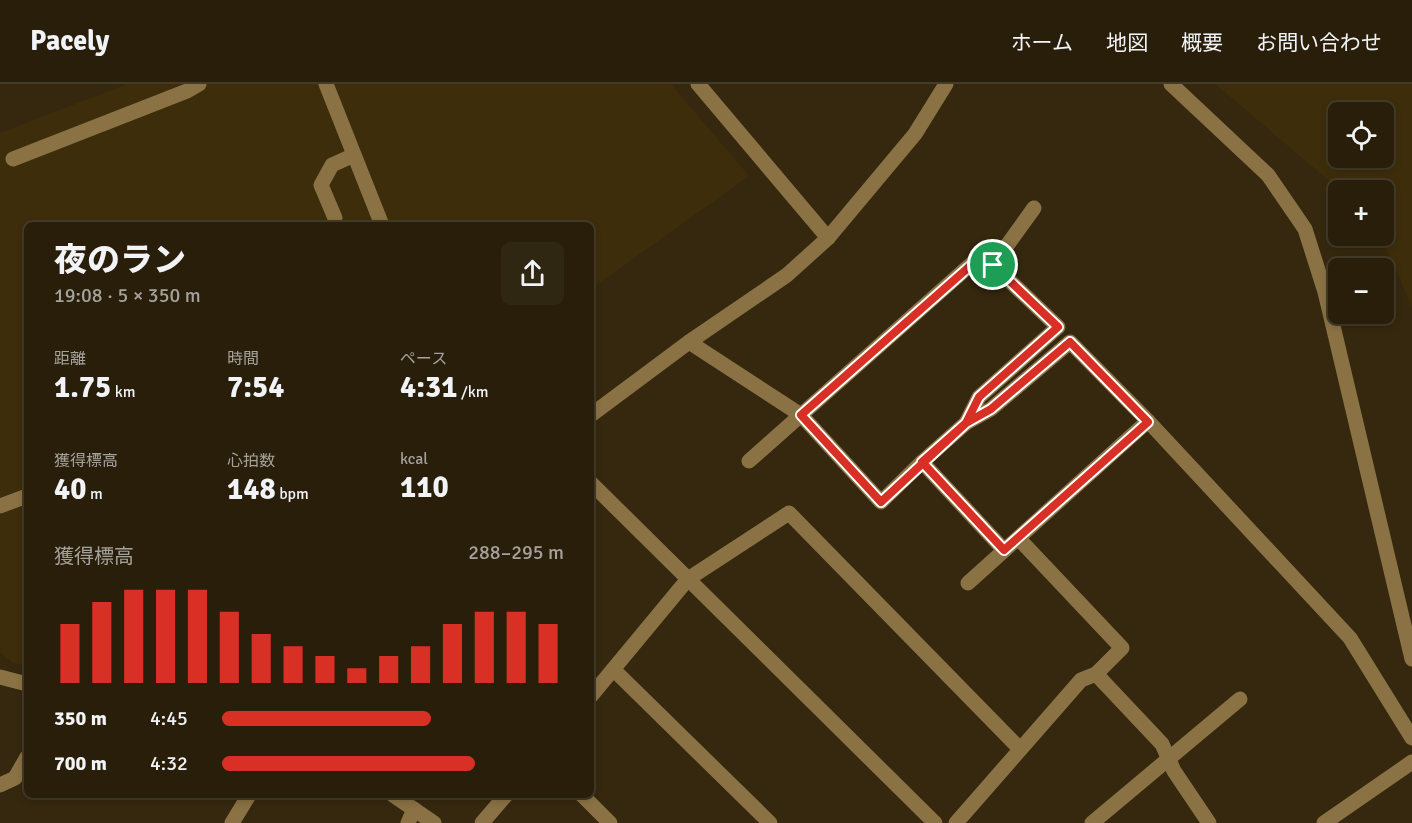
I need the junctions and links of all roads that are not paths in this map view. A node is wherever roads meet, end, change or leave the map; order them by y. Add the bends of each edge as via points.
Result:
1 (199, 84) edge
2 (326, 84) edge
3 (698, 84) edge
4 (946, 84) edge
5 (1171, 84) edge
6 (354, 155) junction
7 (13, 159) dead end
8 (1034, 208) dead end
9 (335, 218) dead end
10 (381, 222) edge
11 (828, 238) junction
12 (993, 265) junction
13 (689, 342) junction
14 (594, 413) edge
15 (801, 415) junction
16 (1148, 422) junction
17 (966, 423) junction
18 (749, 461) dead end
19 (922, 462) junction
20 (594, 486) edge
21 (24, 497) edge
22 (0, 506) edge
23 (1018, 538) junction
24 (1004, 550) junction
25 (688, 579) junction
26 (968, 582) dead end
27 (1412, 659) edge
28 (614, 670) junction
29 (1096, 674) junction
30 (0, 677) edge
31 (24, 683) edge
32 (594, 693) edge
33 (1240, 699) dead end
34 (1412, 738) edge
35 (1020, 750) junction
36 (1168, 758) junction
37 (24, 762) edge
38 (1412, 762) edge
39 (0, 785) edge
40 (247, 798) edge
41 (396, 798) edge
42 (503, 798) edge
43 (585, 798) edge
44 (411, 816) edge
45 (232, 823) edge
46 (434, 823) edge
47 (482, 823) edge
48 (610, 823) edge
49 (770, 823) edge
50 (935, 823) edge
51 (956, 823) edge
52 (1092, 823) edge
53 (1209, 823) edge
54 (1324, 823) edge

1 - 7 street
2 - 6 street
3 - 11 street
4 - 11 street via 915,134
5 - 27 street via 1268,176 1305,229 1324,292
6 - 9 street via 332,165 321,185
6 - 10 street
8 - 12 street
11 - 13 street via 786,275
12 - 15 street via 978,259
12 - 17 street via 1058,327 979,397
13 - 14 street
13 - 15 street
15 - 18 street
15 - 19 street via 881,502
16 - 17 street via 1070,342 991,409
16 - 23 street
16 - 34 street via 1350,638
17 - 19 street
19 - 24 street
20 - 25 street
21 - 22 street
23 - 24 street
23 - 29 street via 1122,648
24 - 26 street
25 - 28 street
25 - 35 street via 789,513
25 - 50 street
28 - 32 street
28 - 49 street
29 - 35 street via 1081,680
29 - 36 street via 1162,744
30 - 31 street
33 - 36 street
35 - 51 street
36 - 52 street
36 - 53 street
37 - 39 street via 15,778
38 - 54 street
40 - 45 street
41 - 44 street
42 - 47 street
43 - 48 street
44 - 46 street

